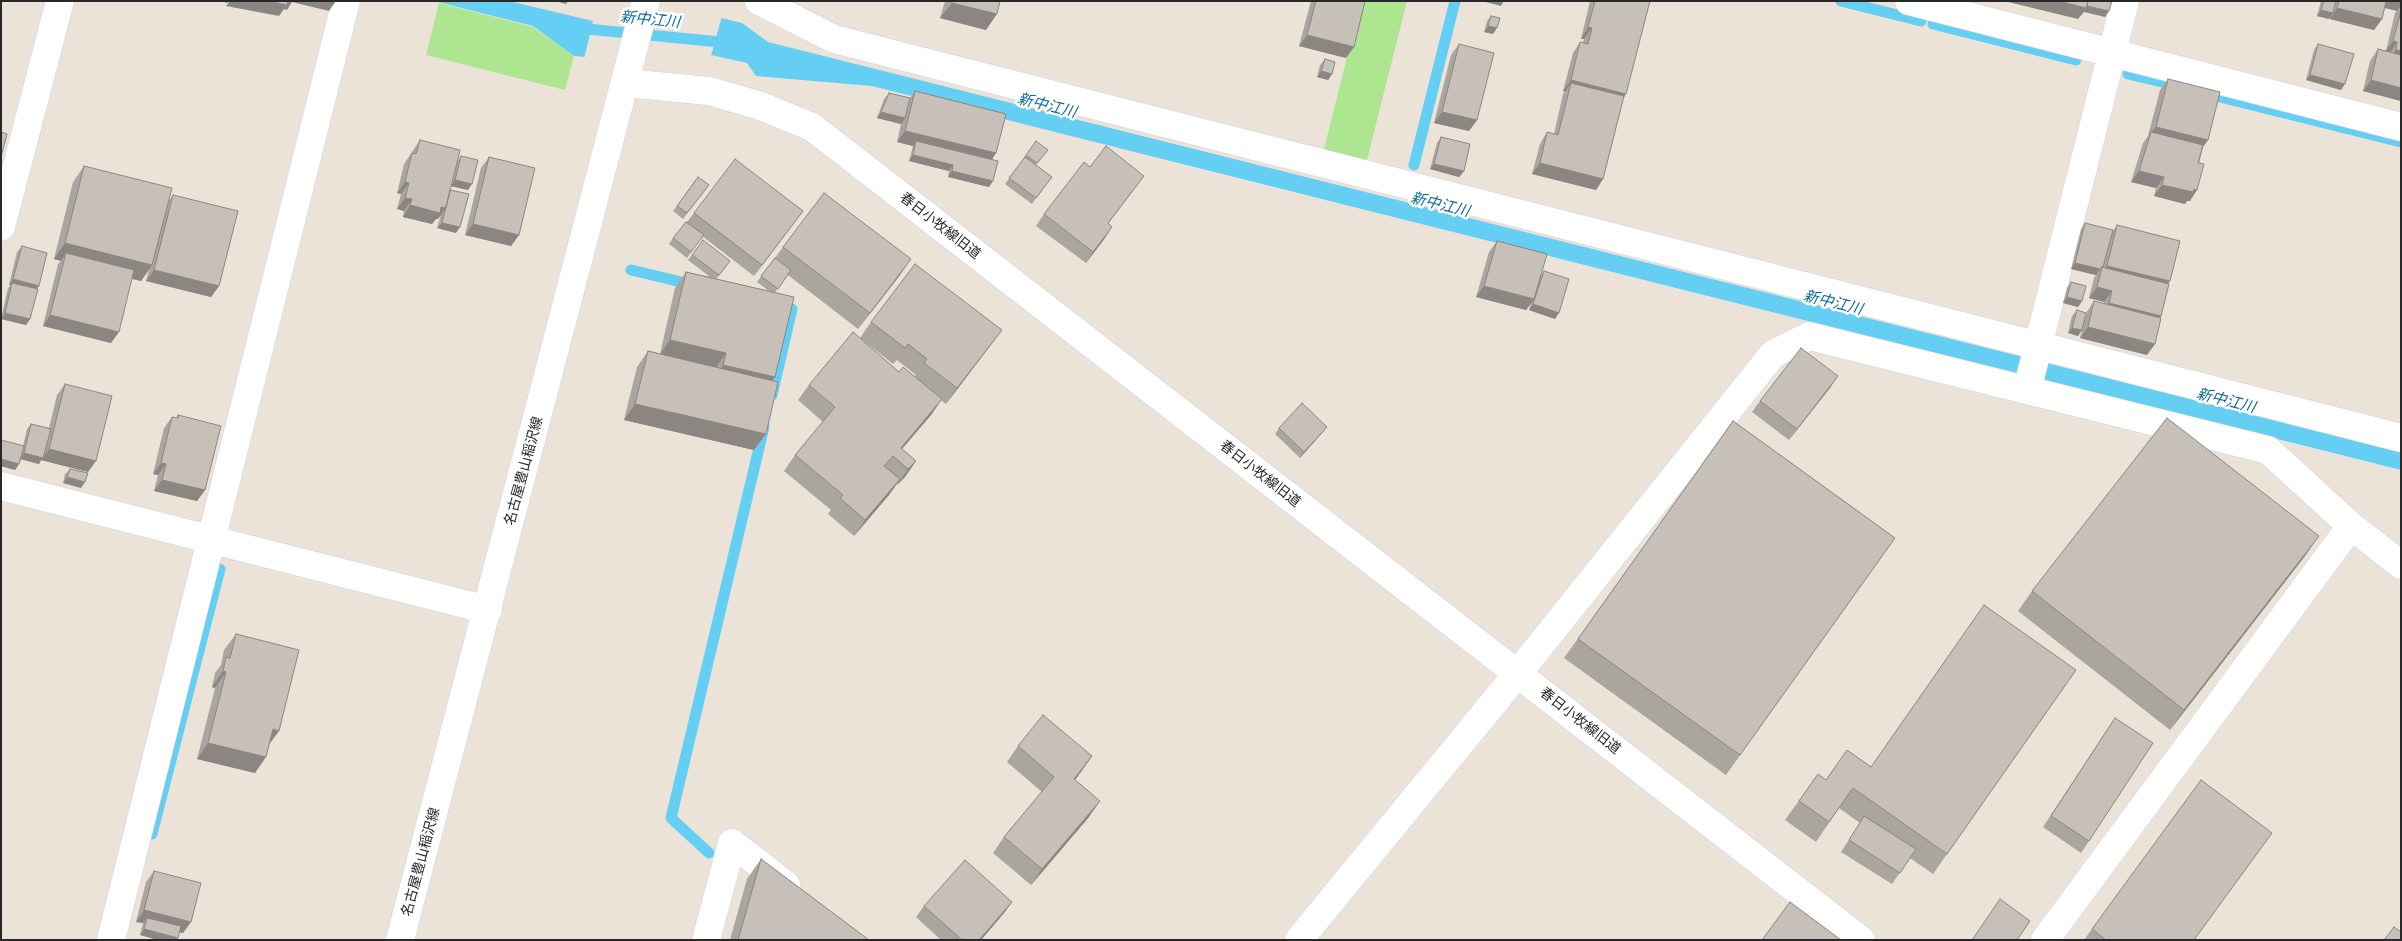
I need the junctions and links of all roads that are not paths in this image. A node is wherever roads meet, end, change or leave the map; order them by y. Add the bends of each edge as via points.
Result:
1 (60, 1) edge
2 (346, 1) edge
3 (646, 1) edge
4 (759, 1) edge
5 (1909, 1) edge
6 (2125, 1) edge
7 (2112, 53) junction
8 (626, 76) junction
9 (2401, 127) edge
10 (1, 227) edge
11 (2033, 367) junction
12 (2401, 438) edge
13 (1, 486) edge
14 (2351, 526) junction
15 (212, 540) junction
16 (2401, 564) edge
17 (488, 610) junction
18 (1518, 673) junction
19 (802, 898) edge
20 (111, 940) edge
21 (400, 940) edge
22 (706, 940) edge
23 (1299, 940) edge
24 (1861, 940) edge
25 (2045, 940) edge

1 - 10 street
2 - 15 street
3 - 8 street, 名古屋豊山稲沢線
4 - 11 street via 834,39
5 - 7 street
6 - 7 street
7 - 9 street
7 - 11 street
8 - 17 street, 名古屋豊山稲沢線
8 - 18 street, 春日小牧線旧道 via 709,91 758,105 812,127
11 - 12 street
11 - 14 street via 2268,450
11 - 18 street via 1809,336 1773,354
13 - 15 street
14 - 16 street
14 - 25 street
15 - 17 street
15 - 20 street
17 - 21 street, 名古屋豊山稲沢線
18 - 23 street
18 - 24 street, 春日小牧線旧道
19 - 22 street via 732,843

